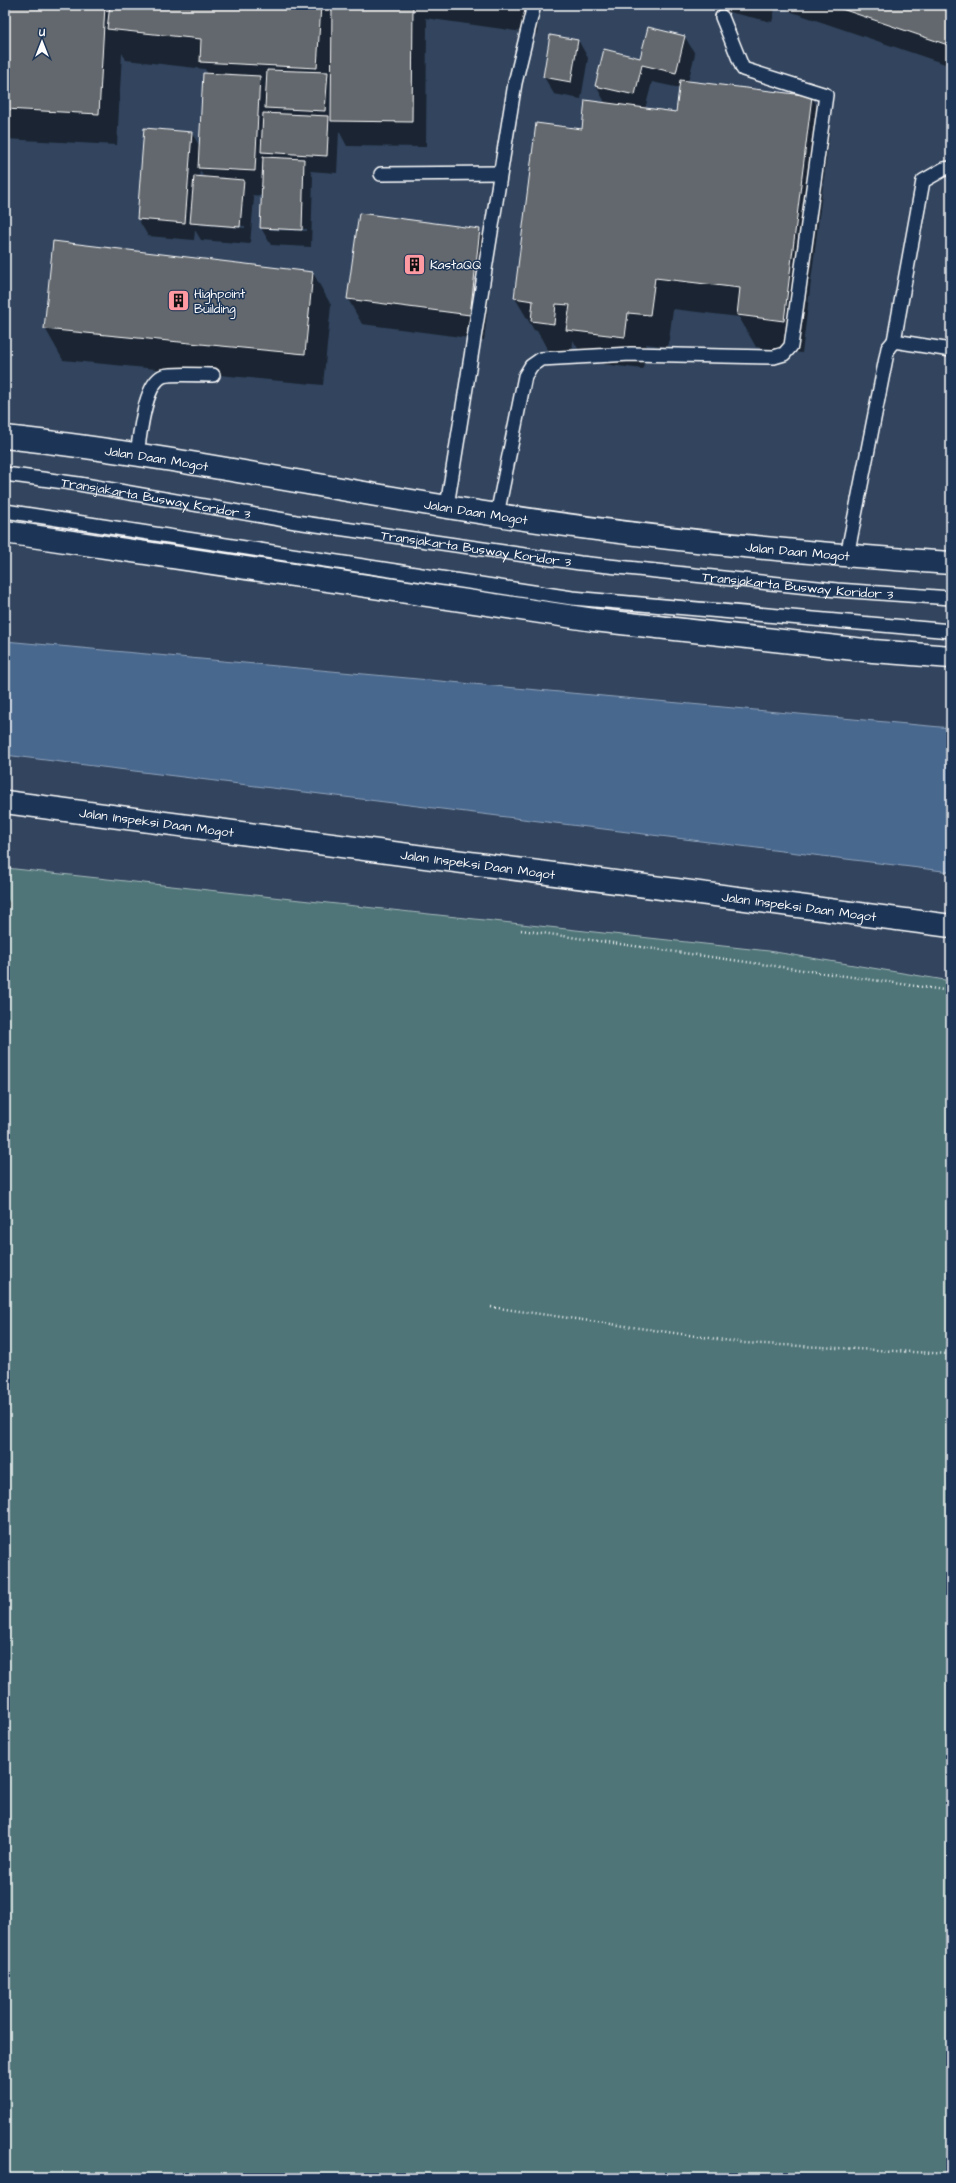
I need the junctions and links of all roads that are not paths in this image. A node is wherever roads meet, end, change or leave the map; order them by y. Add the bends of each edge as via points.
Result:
1 (534, 5) edge
2 (722, 16) dead end
3 (951, 168) edge
4 (500, 173) junction
5 (381, 174) dead end
6 (894, 341) junction
7 (951, 350) edge
8 (213, 375) dead end
9 (5, 437) edge
10 (137, 454) junction
11 (5, 474) edge
12 (447, 506) junction
13 (5, 511) edge
14 (497, 515) junction
15 (5, 532) edge
16 (847, 556) junction
17 (951, 563) edge
18 (951, 598) edge
19 (951, 631) edge
20 (951, 657) edge
21 (5, 802) edge
22 (951, 926) edge

1 - 4 lane via 515,83
2 - 14 lane via 743,69 826,95 791,346 784,354 774,357 630,354 541,359 531,366 525,376
3 - 6 lane via 944,169 923,181
4 - 5 lane
4 - 12 lane
6 - 7 lane
6 - 16 lane via 888,348
8 - 10 lane via 163,376 152,386
9 - 10 main road, Jalan Daan Mogot
10 - 12 main road, Jalan Daan Mogot
11 - 18 lane, Transjakarta Busway Koridor 3 via 79,484 296,522 580,563 837,590
12 - 14 main road, Jalan Daan Mogot
13 - 19 lane via 572,598
14 - 16 main road, Jalan Daan Mogot via 643,535
15 - 20 main road via 594,620 872,651
16 - 17 main road, Jalan Daan Mogot
21 - 22 main road, Jalan Inspeksi Daan Mogot

